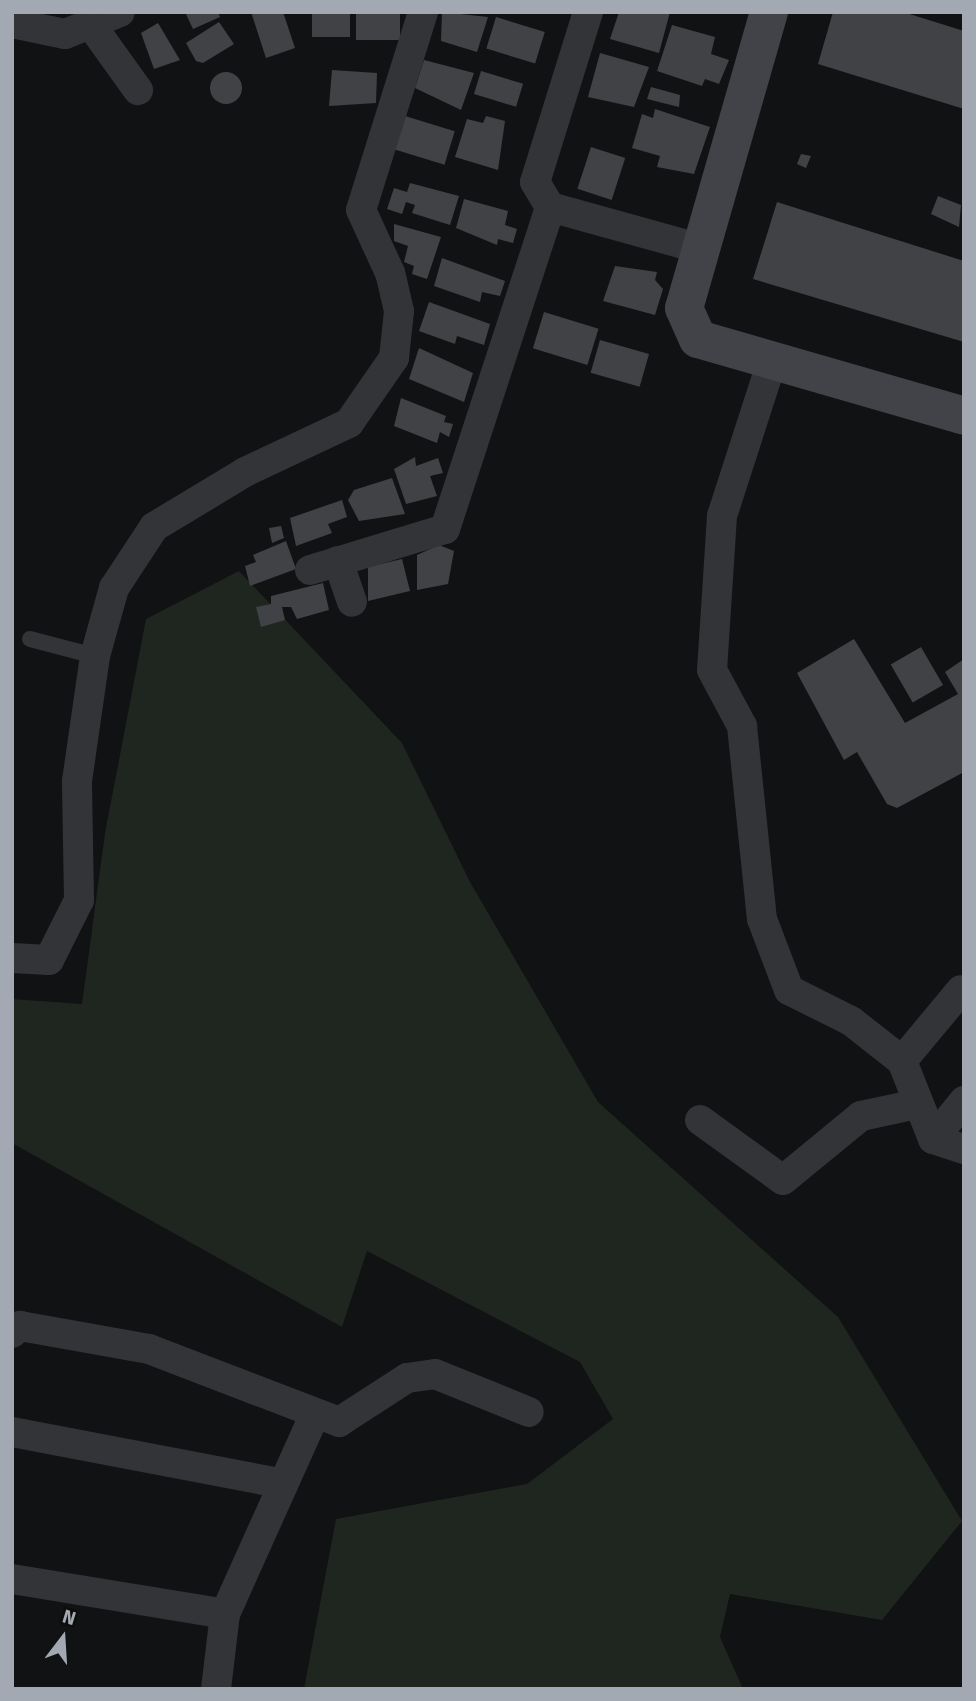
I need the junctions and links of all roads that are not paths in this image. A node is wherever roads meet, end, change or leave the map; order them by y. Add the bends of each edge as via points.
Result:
1 (120, 12) edge
2 (423, 12) edge
3 (588, 12) edge
4 (769, 12) edge
5 (12, 23) edge
6 (92, 26) junction
7 (138, 90) dead end
8 (550, 207) junction
9 (701, 249) junction
10 (774, 358) junction
11 (964, 416) edge
12 (338, 561) junction
13 (310, 570) dead end
14 (352, 602) dead end
15 (30, 639) dead end
16 (95, 656) junction
17 (12, 958) edge
18 (961, 990) dead end
19 (902, 1061) junction
20 (964, 1101) edge
21 (917, 1104) junction
22 (700, 1120) dead end
23 (933, 1139) junction
24 (964, 1149) edge
25 (12, 1334) edge
26 (529, 1412) dead end
27 (314, 1414) junction
28 (12, 1432) edge
29 (279, 1483) junction
30 (12, 1579) edge
31 (226, 1614) junction
32 (216, 1689) edge

1 - 6 street
2 - 16 street via 361,210 400,311 390,366 349,423 245,472 154,527 114,588
3 - 8 street via 535,182
4 - 9 street
5 - 6 street via 65,34
6 - 7 street
8 - 9 street
8 - 12 street via 445,528
9 - 10 street via 684,308 698,339
10 - 11 street
10 - 19 street via 722,516 712,670 742,726 762,919 789,990 851,1021
12 - 13 street
12 - 14 street
15 - 16 lane
16 - 17 street via 77,782 79,900 49,960
18 - 19 street
19 - 21 street
20 - 23 street
21 - 22 street via 861,1116 783,1180
21 - 23 street
23 - 24 street
25 - 27 street via 20,1326 149,1349
26 - 27 street via 435,1374 407,1378 340,1422
27 - 29 street
28 - 29 street
29 - 31 street
30 - 31 street
31 - 32 street

